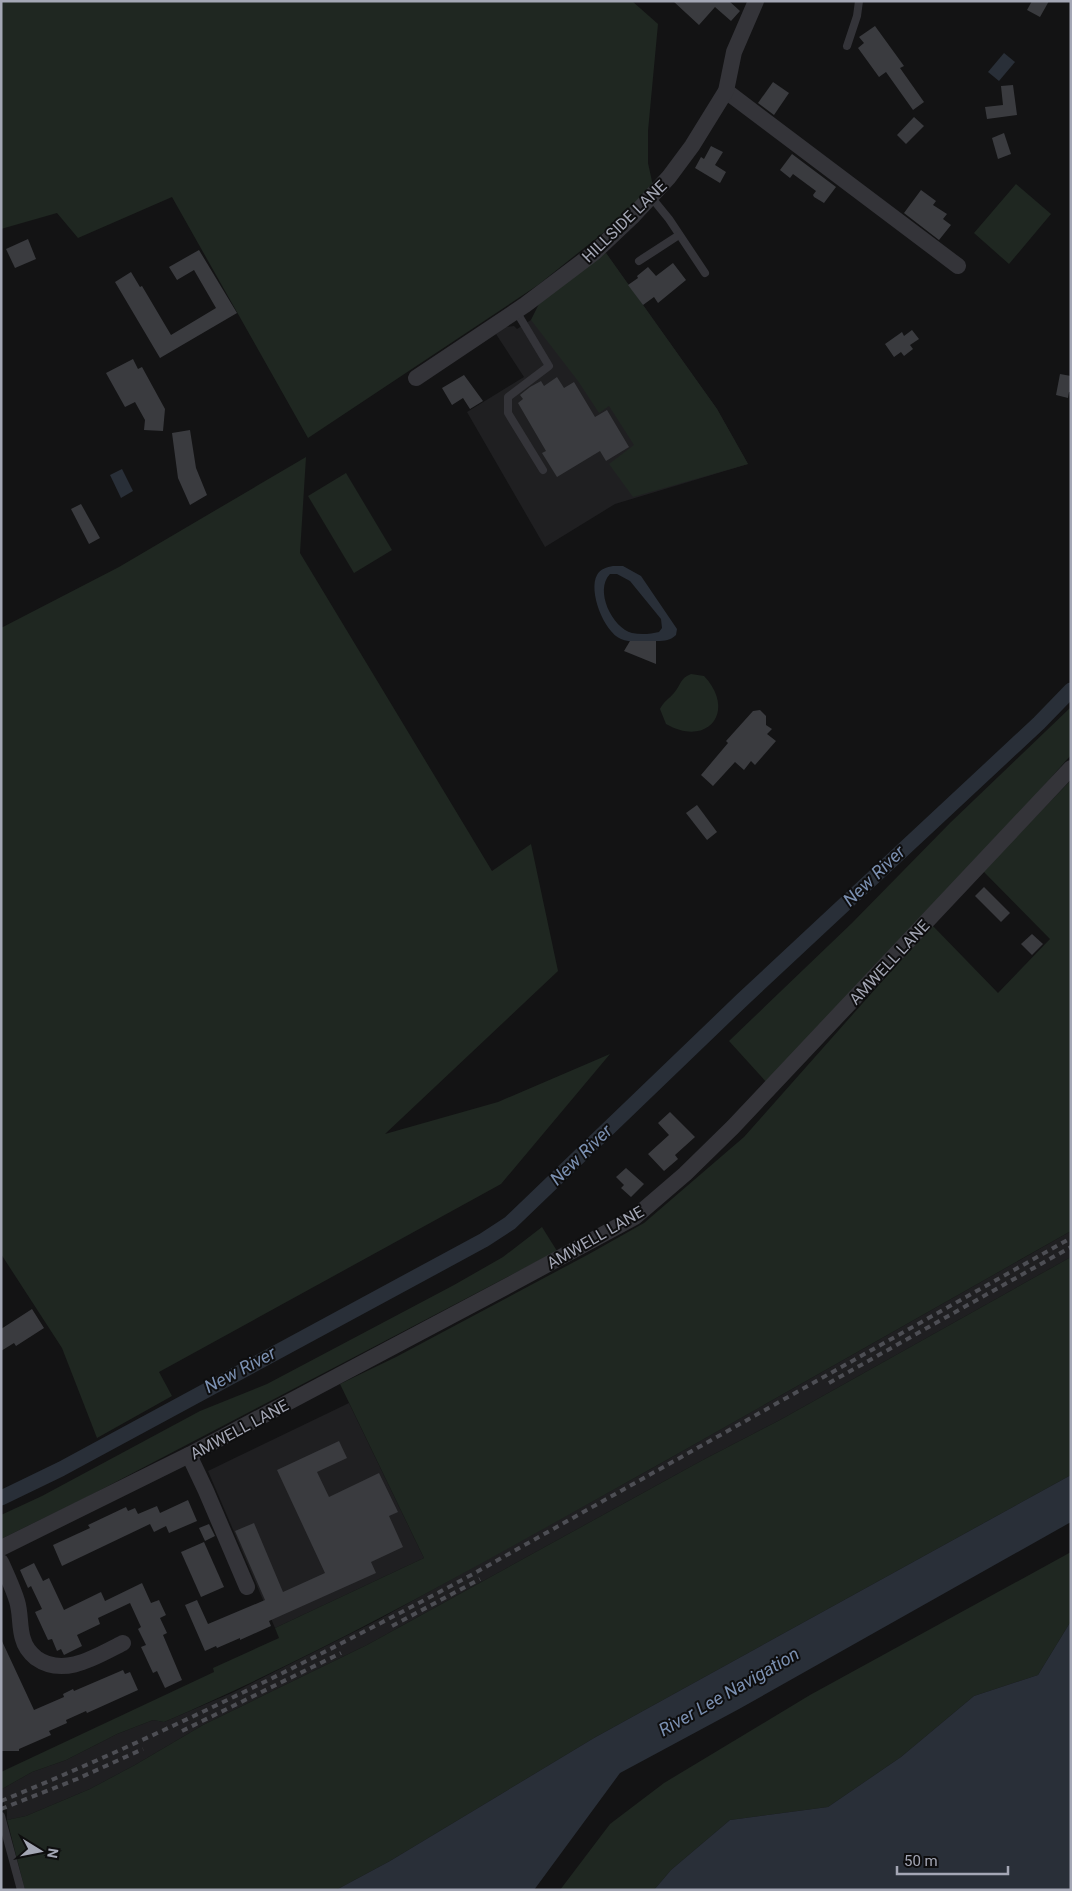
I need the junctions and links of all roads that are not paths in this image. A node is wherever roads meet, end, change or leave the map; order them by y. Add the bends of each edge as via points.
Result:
1 (756, 1) edge
2 (859, 1) edge
3 (847, 46) dead end
4 (726, 91) junction
5 (651, 197) junction
6 (679, 235) junction
7 (639, 261) dead end
8 (958, 266) dead end
9 (704, 273) dead end
10 (516, 311) junction
11 (416, 378) dead end
12 (543, 470) dead end
13 (1071, 768) edge
14 (190, 1456) junction
15 (1, 1548) edge
16 (1, 1562) edge
17 (246, 1587) dead end
18 (122, 1643) dead end
19 (1, 1816) edge
20 (21, 1890) edge

1 - 4 street, HILLSIDE LANE via 734,52
2 - 3 lane via 858,16
4 - 5 street, HILLSIDE LANE via 692,146
4 - 8 street
5 - 6 lane
5 - 10 street, HILLSIDE LANE via 595,252
6 - 7 lane
6 - 9 lane
10 - 11 street, HILLSIDE LANE
10 - 12 lane via 549,366 508,397 508,413
13 - 14 street, AMWELL LANE via 733,1128 635,1217
14 - 15 street, AMWELL LANE
14 - 17 street
16 - 18 street via 18,1601 23,1640 32,1655 57,1667 65,1667
19 - 20 lane

